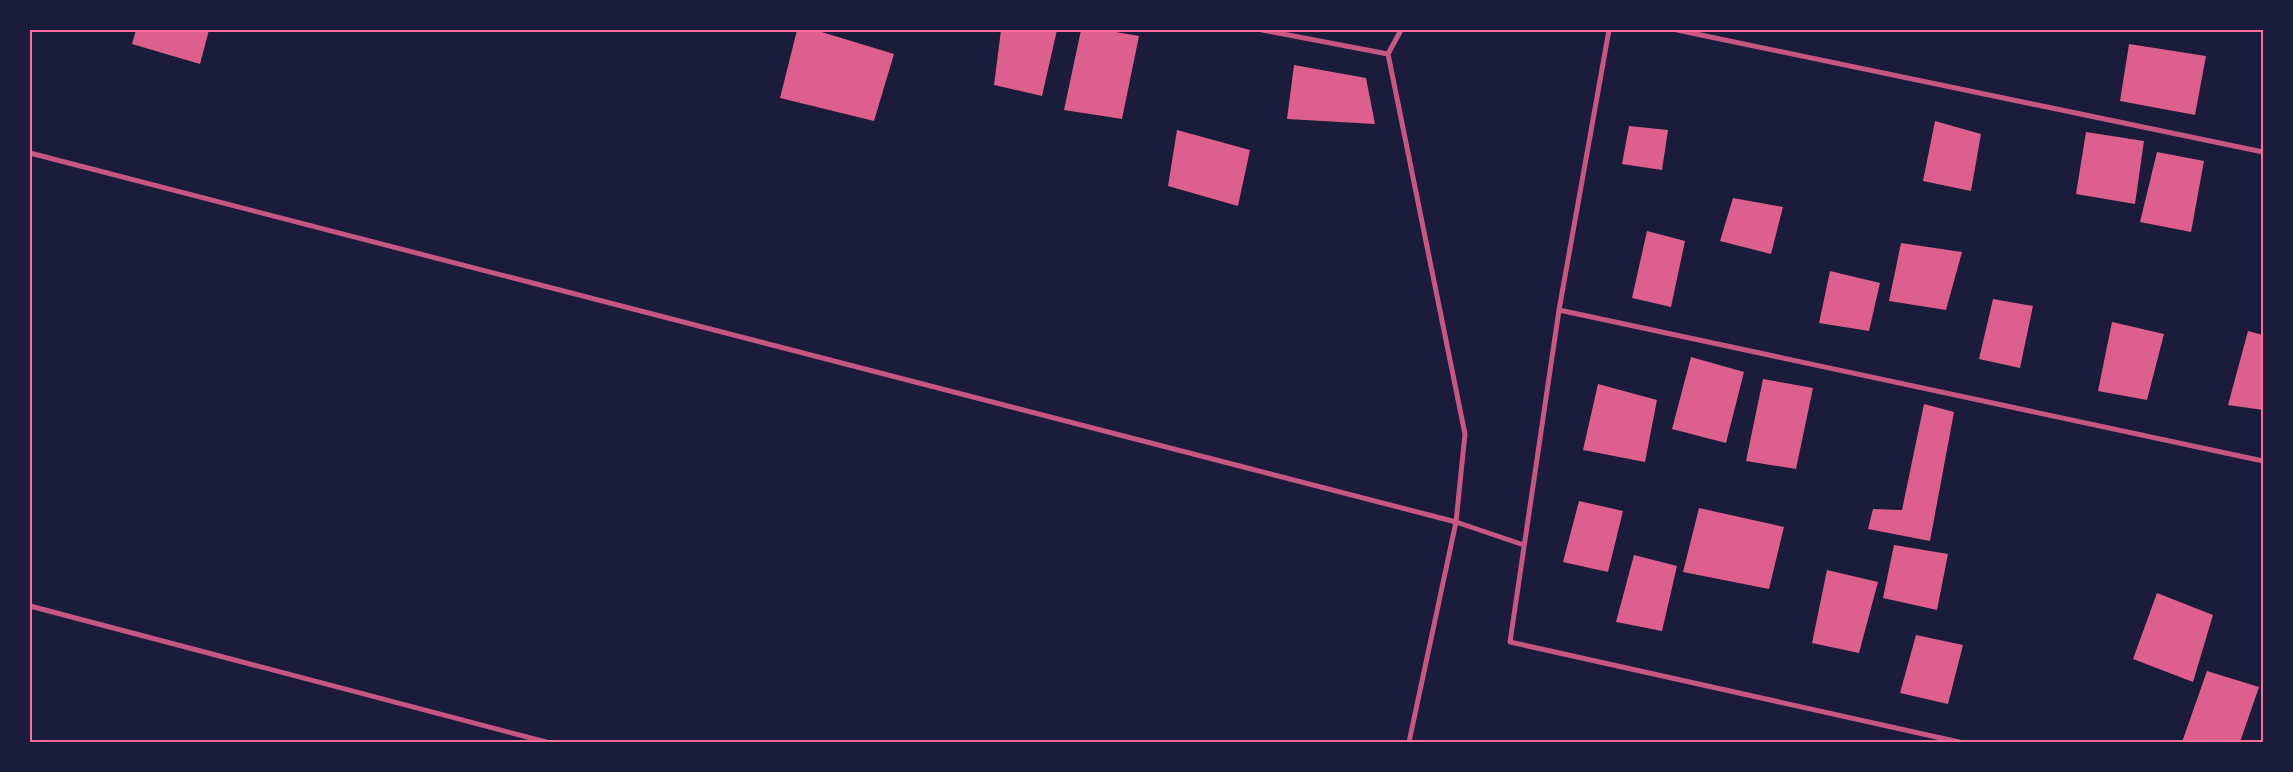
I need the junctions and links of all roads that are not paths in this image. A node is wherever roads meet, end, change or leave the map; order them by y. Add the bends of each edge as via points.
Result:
1 (1262, 30) edge
2 (1401, 30) edge
3 (1608, 30) edge
4 (1677, 30) edge
5 (1388, 54) junction
6 (2263, 152) edge
7 (30, 153) edge
8 (1559, 310) junction
9 (2263, 461) edge
10 (1456, 522) junction
11 (1524, 545) junction
12 (30, 606) edge
13 (546, 742) edge
14 (1409, 742) edge
15 (1959, 742) edge

1 - 5 street
2 - 5 street
3 - 8 street
4 - 6 street
5 - 10 street via 1465,434
7 - 10 street
8 - 9 street
8 - 11 street
10 - 11 street
10 - 14 street
11 - 15 street via 1510,642
12 - 13 street

